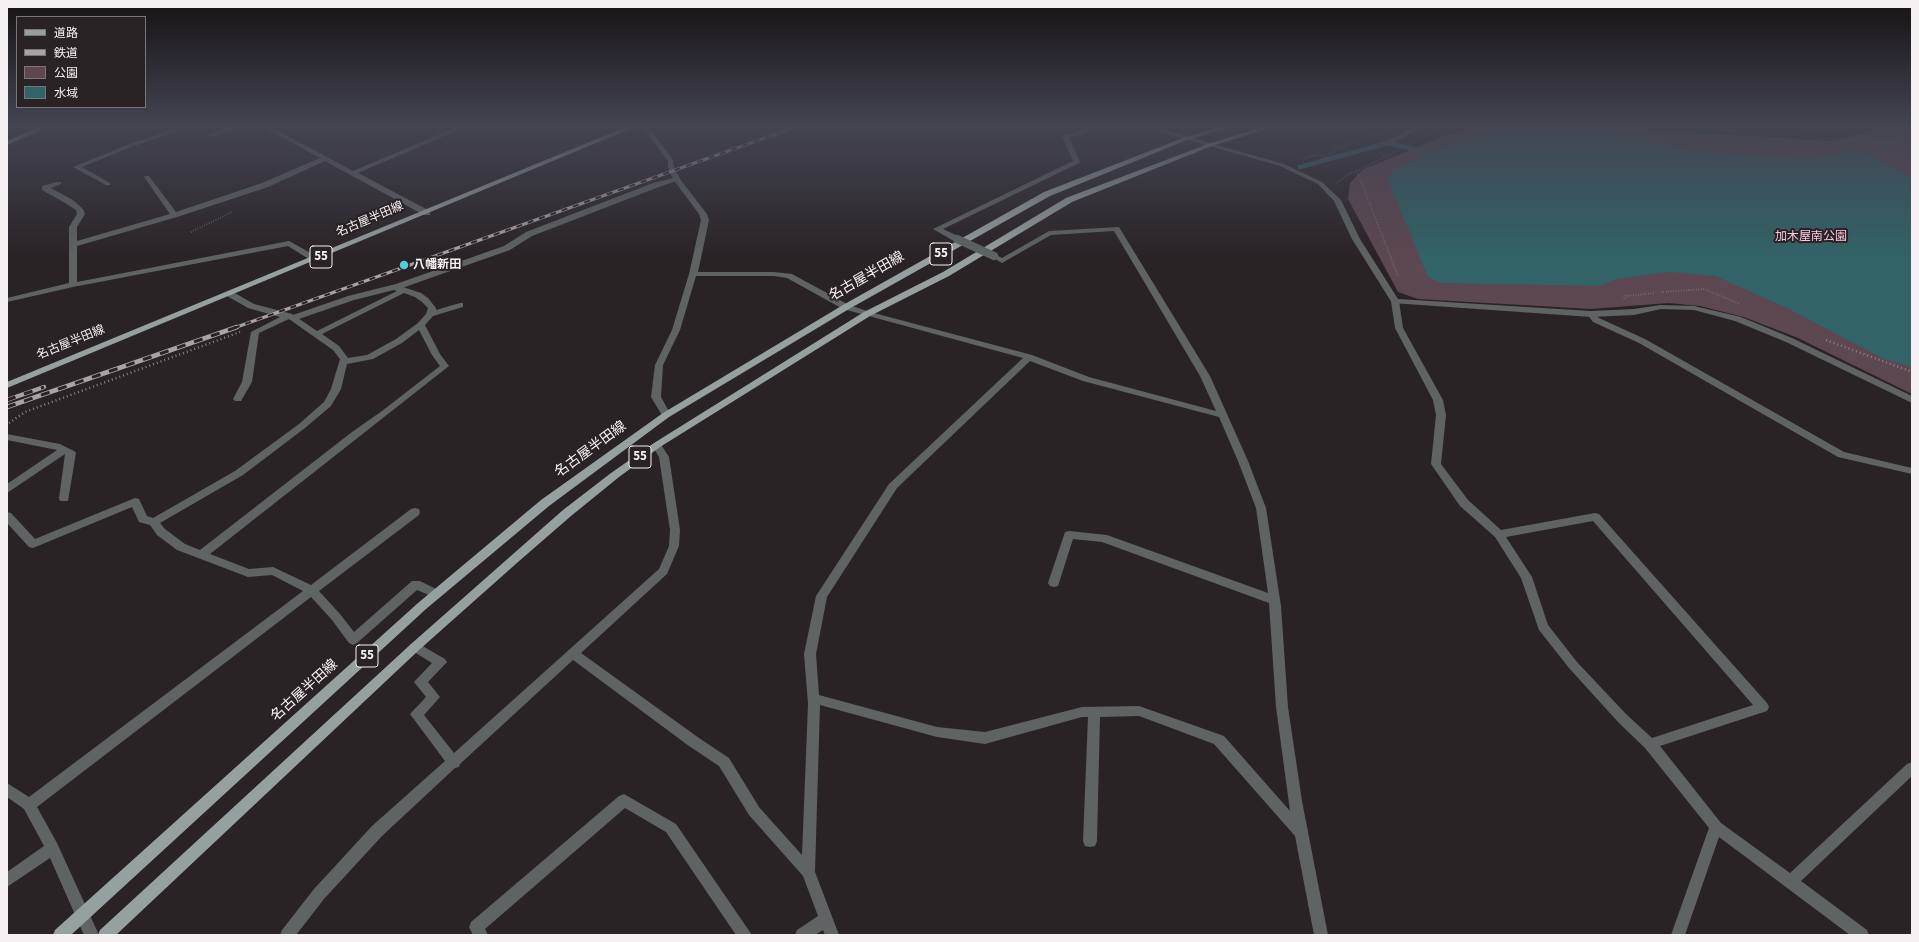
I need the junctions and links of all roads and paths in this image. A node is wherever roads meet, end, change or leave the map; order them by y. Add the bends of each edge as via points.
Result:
1 (82, 170) edge
2 (299, 170) edge
3 (347, 170) edge
4 (359, 170) edge
5 (529, 170) edge
6 (672, 170) edge
7 (1060, 170) edge
8 (1107, 170) edge
9 (1146, 170) edge
10 (1294, 170) edge
11 (1357, 171) joint
12 (352, 173) junction
13 (147, 177) dead end
14 (677, 179) junction
15 (59, 183) dead end
16 (108, 184) dead end
17 (1333, 184) dead end
18 (427, 213) junction
19 (174, 215) junction
20 (72, 245) junction
21 (315, 259) junction
22 (693, 274) junction
23 (1400, 279) dead end
24 (73, 285) junction
25 (394, 287) junction
26 (404, 290) junction
27 (230, 294) junction
28 (1617, 299) dead end
29 (7, 300) edge
30 (1395, 301) junction
31 (460, 305) dead end
32 (1746, 306) dead end
33 (846, 307) junction
34 (430, 314) junction
35 (867, 314) junction
36 (1591, 314) junction
37 (291, 317) junction
38 (421, 325) junction
39 (242, 331) dead end
40 (316, 334) junction
41 (1824, 339) dead end
42 (1029, 357) junction
43 (343, 362) junction
44 (1912, 372) edge
45 (7, 385) edge
46 (238, 399) dead end
47 (1912, 400) edge
48 (666, 415) junction
49 (1221, 415) junction
50 (7, 424) edge
51 (7, 437) edge
52 (657, 445) junction
53 (64, 450) junction
54 (1912, 471) edge
55 (7, 489) edge
56 (64, 498) dead end
57 (415, 512) dead end
58 (7, 516) edge
59 (154, 522) junction
60 (1499, 534) junction
61 (202, 554) junction
62 (1054, 583) dead end
63 (311, 590) junction
64 (436, 594) junction
65 (1274, 600) junction
66 (415, 647) junction
67 (573, 653) junction
68 (813, 698) junction
69 (1094, 712) junction
70 (1650, 744) junction
71 (454, 762) junction
72 (1912, 768) edge
73 (7, 789) edge
74 (29, 805) junction
75 (1716, 827) junction
76 (1301, 834) junction
77 (1090, 841) dead end
78 (52, 848) junction
79 (808, 872) junction
80 (7, 880) edge
81 (1790, 882) junction
82 (83, 914) junction
83 (826, 918) junction
84 (60, 935) edge
85 (92, 935) edge
86 (105, 935) edge
87 (287, 935) edge
88 (482, 935) edge
89 (745, 935) edge
90 (802, 935) edge
91 (832, 935) edge
92 (1321, 935) edge
93 (1678, 935) edge
94 (1862, 935) edge

1 - 16 street
2 - 19 street via 265,185
3 - 12 street
4 - 12 street
5 - 18 main road, 名古屋半田線 / 55
6 - 14 street
7 - 49 street, bridge via 937,229 1002,261 1049,233 1116,229 1205,376
8 - 33 main road, 名古屋半田線 / 55 via 1047,194
9 - 35 main road, 55 via 1069,200 946,274
10 - 30 street via 1311,178 1337,200 1356,238
11 - 17 path
11 - 23 path
12 - 18 street
13 - 19 street
14 - 22 street via 705,220
14 - 25 street via 529,234 507,248
15 - 20 street via 46,188 70,202 81,214 73,227
18 - 21 main road, 名古屋半田線 / 55
19 - 20 street
20 - 24 street
21 - 24 street via 289,243
21 - 27 main road, 名古屋半田線 / 55
22 - 33 street via 789,276
22 - 48 street via 676,330 659,365 656,397
24 - 29 street
25 - 26 street
25 - 37 street
26 - 34 street via 418,295 429,303 432,308
26 - 40 street
27 - 37 street via 251,306
27 - 45 main road, 名古屋半田線 / 55
28 - 32 path via 1704,289
30 - 36 street
30 - 60 street via 1399,328 1438,400 1441,415 1436,464 1464,503
31 - 34 street
33 - 35 street
33 - 48 main road, 名古屋半田線 / 55
34 - 38 street
35 - 42 street
35 - 52 main road, 55
36 - 47 street via 1694,308 1738,319 1789,340
36 - 54 street via 1596,320 1642,341 1842,455
37 - 40 street
37 - 46 street via 255,332 247,382
38 - 43 street via 399,341 370,356
38 - 61 street via 436,355 446,366 397,405 349,438
39 - 50 path via 25,412
40 - 43 street via 336,348 344,359
41 - 44 path
42 - 49 street via 1086,379
42 - 68 street via 893,486 822,596 810,654
43 - 59 street via 336,389 328,404 239,473
48 - 64 main road, 名古屋半田線 / 55 via 545,503
49 - 65 street via 1243,461 1261,508
51 - 53 street
52 - 66 main road, 55 via 567,513
52 - 67 street via 664,457 675,530 674,546 663,571
53 - 55 street
53 - 56 street via 71,453
57 - 63 street
58 - 59 street via 33,544 135,502 143,519
59 - 61 street via 161,532 181,547
60 - 70 street via 1526,577 1544,627 1573,665
60 - 70 street via 1595,517 1763,708
61 - 63 street via 248,573 272,571
62 - 65 street via 1069,535 1103,538
63 - 64 street via 353,640 416,584
63 - 74 street
64 - 82 main road, 名古屋半田線 / 55
65 - 76 street via 1282,707
66 - 71 street via 441,662 420,682 434,698 416,714
66 - 86 main road, 55
67 - 71 street
67 - 79 street via 724,762 754,812
68 - 69 street via 937,732 985,738 1082,712
68 - 79 street
69 - 76 street via 1138,711 1219,740
69 - 77 street
70 - 75 street
71 - 87 street via 377,831 319,894
72 - 81 street
73 - 74 street
74 - 78 street
75 - 81 street
75 - 93 street
76 - 92 street
78 - 80 street
78 - 82 street
79 - 83 street
81 - 94 street
82 - 84 main road, 名古屋半田線 / 55
82 - 85 street
83 - 90 street
83 - 91 street
88 - 89 street via 476,927 624,800 671,828

